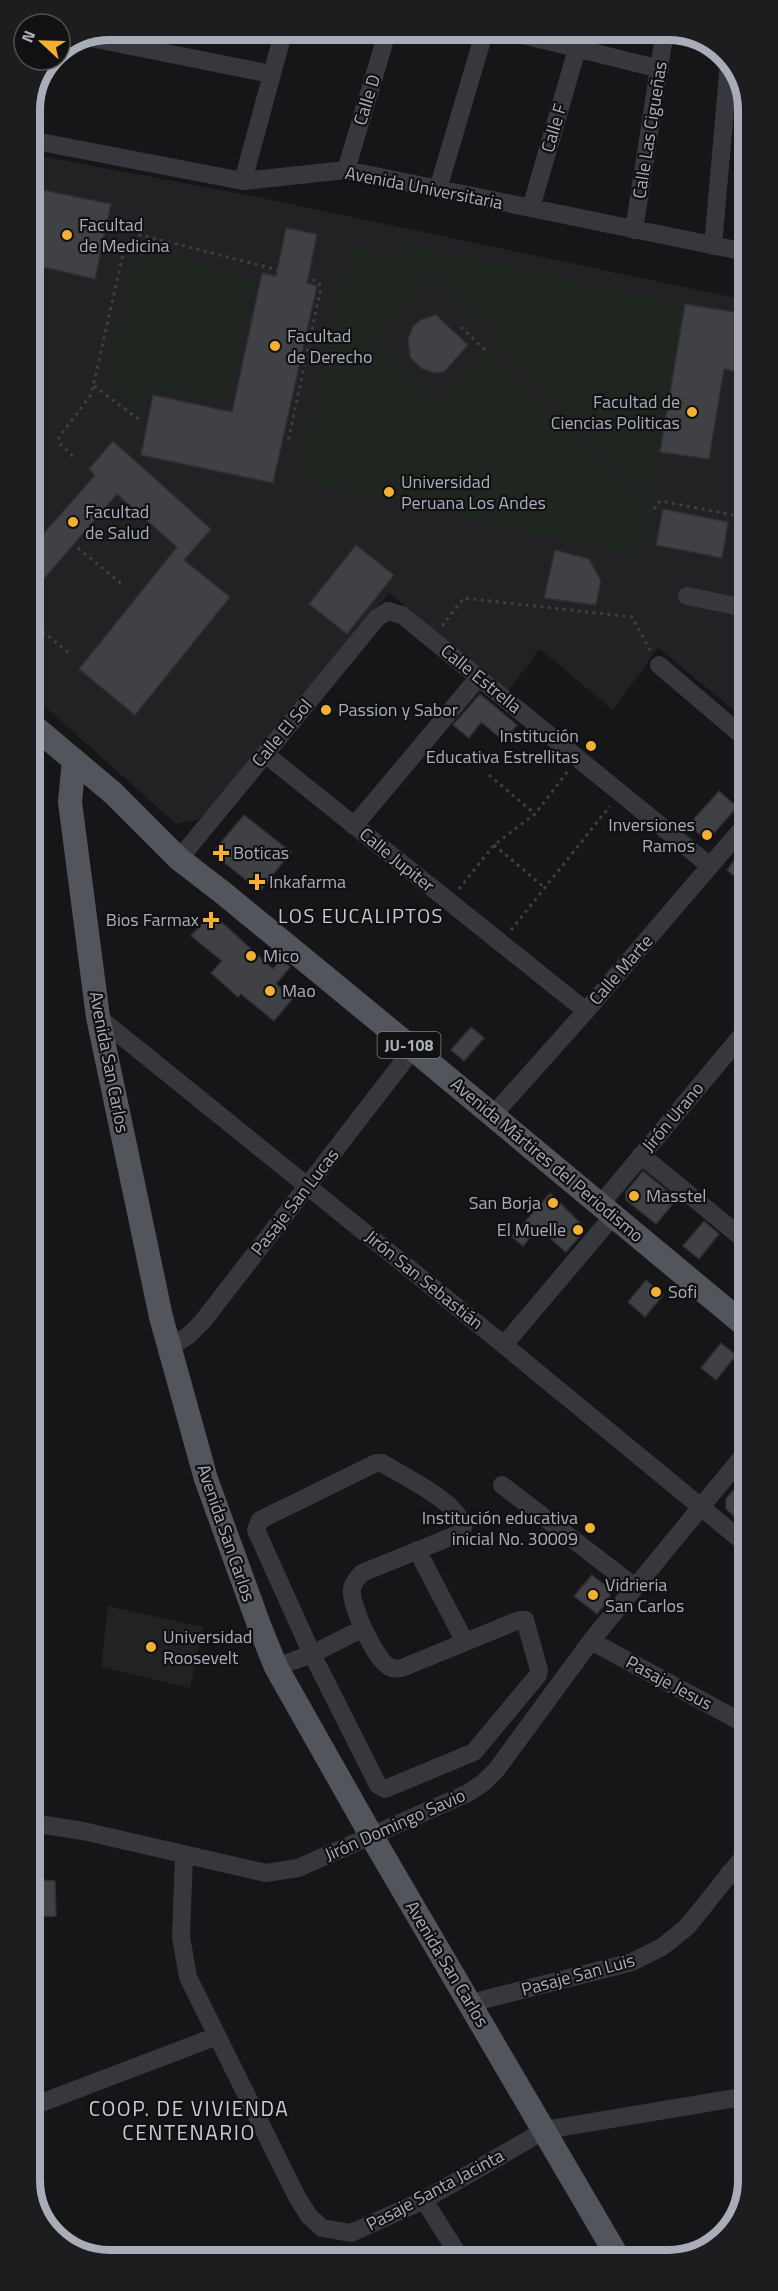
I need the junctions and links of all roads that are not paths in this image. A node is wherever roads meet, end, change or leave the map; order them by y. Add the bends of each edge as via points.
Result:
1 (281, 40) edge
2 (385, 40) edge
3 (105, 41) edge
4 (482, 41) edge
5 (545, 41) edge
6 (664, 41) edge
7 (577, 49) junction
8 (660, 69) junction
9 (271, 74) junction
10 (728, 75) edge
11 (40, 142) edge
12 (346, 170) junction
13 (243, 181) junction
14 (438, 189) junction
15 (531, 208) junction
16 (634, 230) junction
17 (713, 246) junction
18 (738, 251) edge
19 (687, 597) dead end
20 (738, 607) edge
21 (388, 611) joint
22 (659, 665) road end
23 (479, 677) junction
24 (40, 732) edge
25 (738, 732) edge
26 (265, 754) junction
27 (74, 760) junction
28 (354, 826) junction
29 (738, 833) edge
30 (179, 859) junction
31 (710, 866) junction
32 (586, 1011) junction
33 (98, 1017) junction
34 (738, 1045) edge
35 (413, 1048) junction
36 (493, 1115) junction
37 (641, 1155) junction
38 (307, 1186) junction
39 (606, 1211) junction
40 (738, 1235) edge
41 (738, 1320) edge
42 (504, 1345) junction
43 (169, 1348) junction
44 (738, 1462) edge
45 (502, 1485) dead end
46 (701, 1507) junction
47 (738, 1538) edge
48 (417, 1550) junction
49 (635, 1587) junction
50 (362, 1629) junction
51 (591, 1641) junction
52 (465, 1642) junction
53 (312, 1654) junction
54 (276, 1667) junction
55 (738, 1720) edge
56 (40, 1824) edge
57 (371, 1835) junction
58 (184, 1854) junction
59 (738, 1863) edge
60 (729, 1873) junction
61 (738, 1876) edge
62 (471, 2003) junction
63 (217, 2036) junction
64 (738, 2098) edge
65 (40, 2103) edge
66 (545, 2130) junction
67 (424, 2200) junction
68 (455, 2250) edge
69 (614, 2250) edge

1 - 9 street
2 - 12 street, Calle D
3 - 9 street
4 - 14 street
5 - 7 street
6 - 8 street, Calle Las Cigueñas
7 - 8 street
7 - 15 street, Calle F
8 - 16 street, Calle Las Cigueñas
9 - 13 street
10 - 17 street
11 - 13 street, Avenida Universitaria
12 - 13 street, Avenida Universitaria
12 - 14 street, Avenida Universitaria
14 - 15 street, Avenida Universitaria
15 - 16 street, Avenida Universitaria
16 - 17 street, Avenida Universitaria
17 - 18 street, Avenida Universitaria
19 - 20 street
21 - 23 street, Calle Estrella via 402,615
21 - 26 street, Calle El Sol via 377,618
22 - 25 street
23 - 28 street
23 - 31 street, Calle Estrella
24 - 27 main road, Avenida Mártires del Periodismo
26 - 28 street, Calle Jupiter
26 - 30 street, Calle El Sol
27 - 30 main road, Avenida Mártires del Periodismo / JU-108
27 - 33 main road, Avenida San Carlos via 70,802
28 - 32 street, Calle Jupiter
29 - 31 street, Calle Marte
30 - 35 main road, Avenida Mártires del Periodismo / JU-108
31 - 32 street, Calle Marte
32 - 36 street, Calle Marte
33 - 38 street, Jirón San Sebastián
33 - 43 main road, Avenida San Carlos
34 - 37 street, Jirón Urano
35 - 36 main road, Avenida Mártires del Periodismo / JU-108
35 - 38 street, Pasaje San Lucas
36 - 39 main road, Avenida Mártires del Periodismo / JU-108
37 - 39 street, Jirón Urano
37 - 40 street
38 - 42 street, Jirón San Sebastián
38 - 43 street, Pasaje San Lucas via 203,1321
39 - 41 main road, Avenida Mártires del Periodismo / JU-108
39 - 42 street, Jirón Urano
42 - 46 street, Jirón San Sebastián
43 - 54 main road, Avenida San Carlos via 206,1479
44 - 46 street, Jirón Domingo Savio
45 - 49 street
46 - 47 street, Jirón San Sebastián
46 - 49 street, Jirón Domingo Savio
48 - 50 street via 362,1573 355,1581 352,1596
48 - 52 street
48 - 53 street via 458,1534 463,1528 462,1521 451,1506 382,1463 260,1520 256,1530
49 - 51 street, Jirón Domingo Savio
50 - 52 street via 387,1666 395,1669
50 - 53 street
51 - 55 street, Pasaje Jesus
51 - 57 street, Jirón Domingo Savio via 483,1784
52 - 53 street via 525,1620 538,1676 474,1752 385,1789 378,1785
53 - 54 street
54 - 57 main road, Avenida San Carlos
56 - 58 street, Jirón Domingo Savio
57 - 58 street, Jirón Domingo Savio via 298,1868 266,1873
57 - 62 main road, Avenida San Carlos
58 - 63 street via 181,1937 188,1977
59 - 60 street, Pasaje San Luis
60 - 61 street
60 - 62 street, Pasaje San Luis via 687,1927 662,1947 632,1962
62 - 66 main road, Avenida San Carlos
63 - 65 street
63 - 67 street, Pasaje Santa Jacinta via 297,2197 322,2228 351,2233
64 - 66 street
66 - 67 street, Pasaje Santa Jacinta
66 - 69 main road, Avenida San Carlos
67 - 68 street

